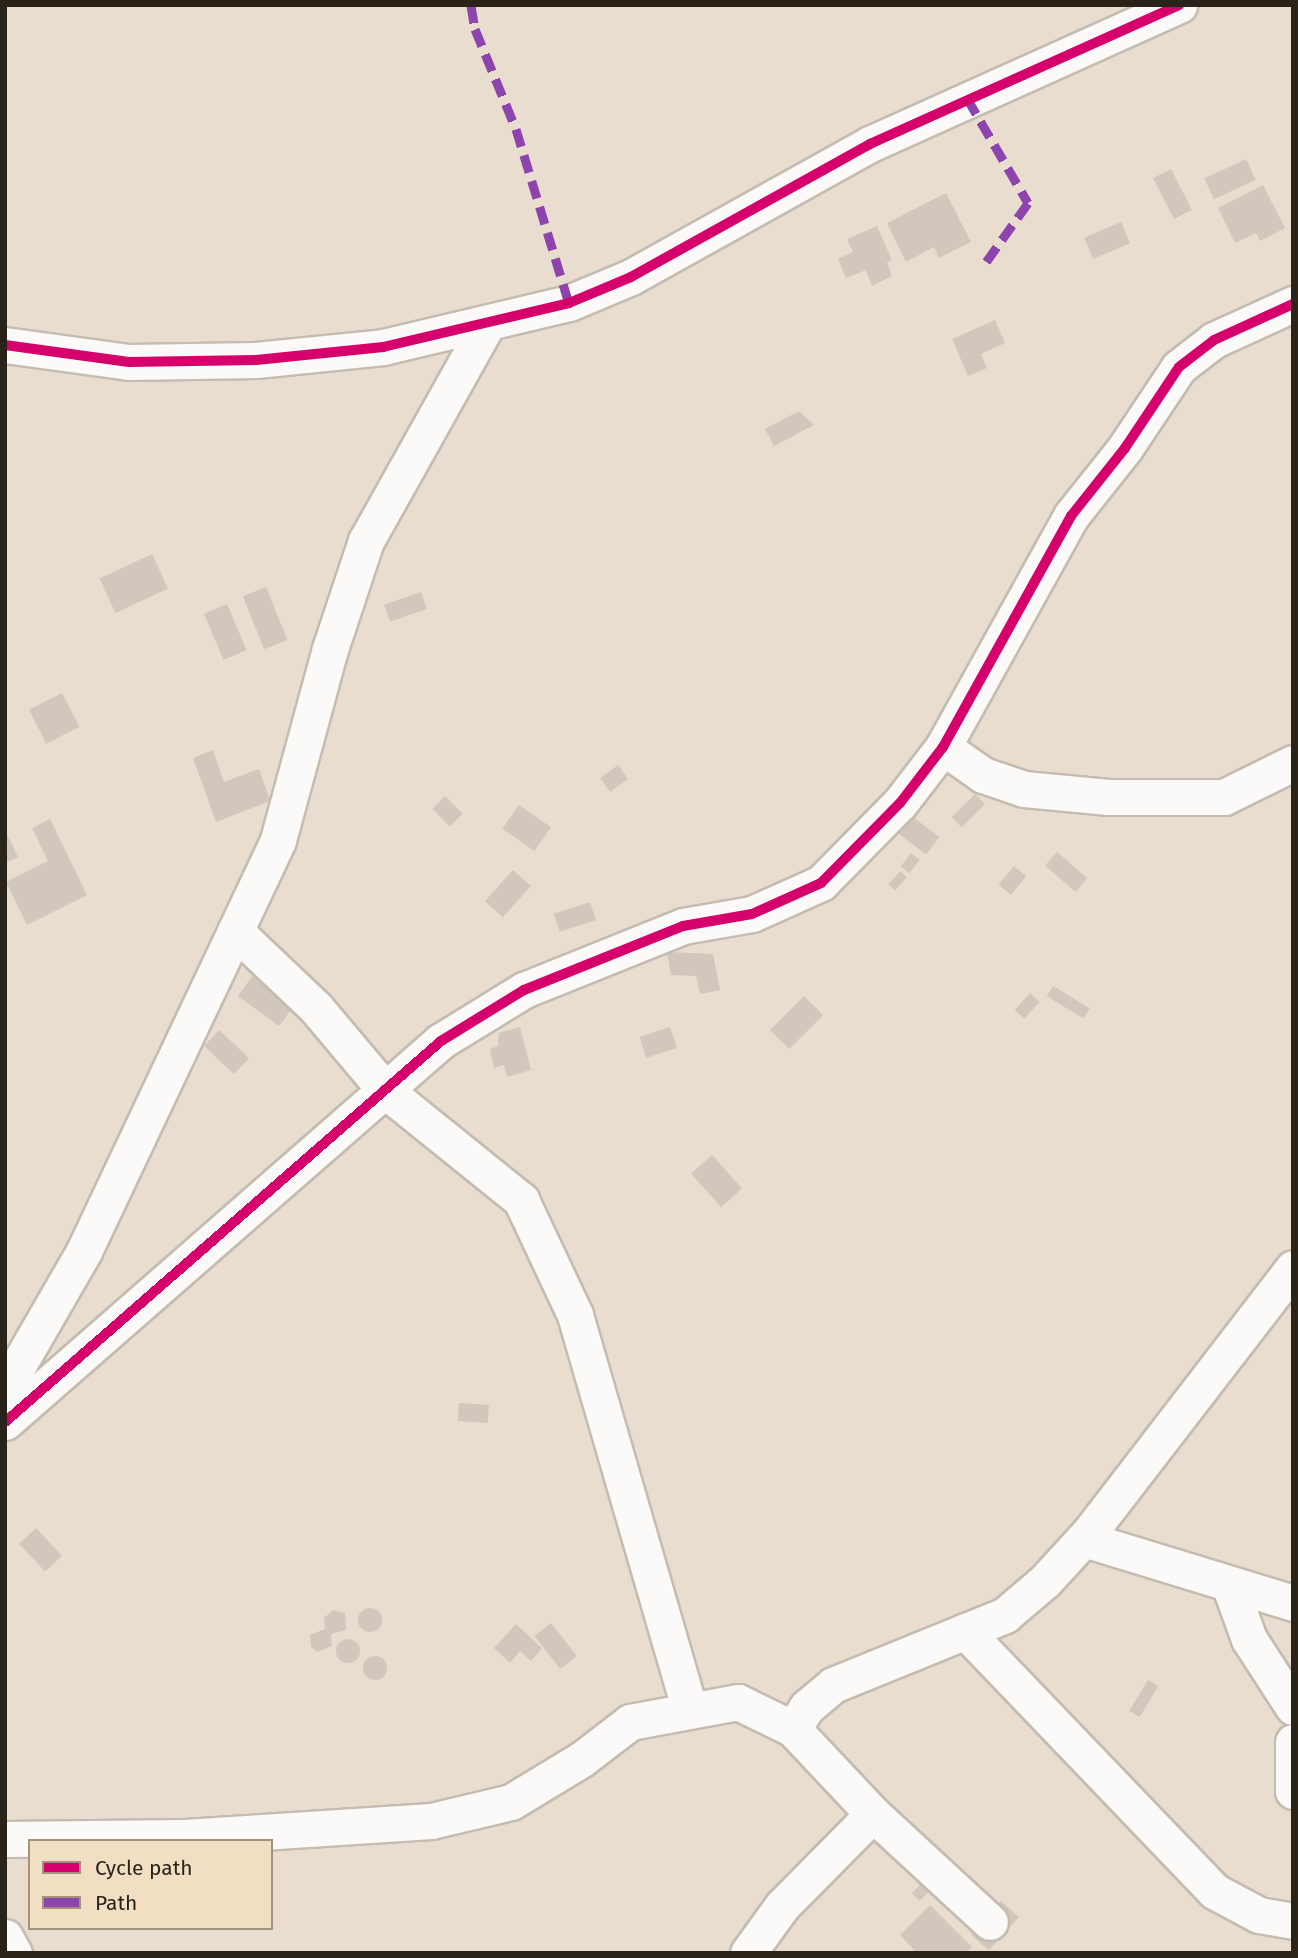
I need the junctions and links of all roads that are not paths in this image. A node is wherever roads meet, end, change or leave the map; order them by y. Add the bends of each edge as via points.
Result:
1 (1179, 5) edge
2 (1293, 304) edge
3 (488, 323) junction
4 (5, 345) edge
5 (943, 747) junction
6 (1293, 763) edge
7 (234, 931) junction
8 (386, 1091) junction
9 (1293, 1268) edge
10 (5, 1388) edge
11 (5, 1422) edge
12 (1084, 1539) junction
13 (1229, 1584) junction
14 (1293, 1603) edge
15 (965, 1631) junction
16 (1293, 1707) edge
17 (689, 1708) junction
18 (793, 1729) junction
19 (1293, 1742) edge
20 (1293, 1791) edge
21 (873, 1814) junction
22 (5, 1839) edge
23 (1293, 1921) edge
24 (990, 1922) dead end
25 (5, 1937) edge
26 (14, 1953) edge
27 (748, 1953) edge

1 - 3 street via 870,144 631,277 569,303
2 - 5 street via 1214,340 1179,368 1125,448 1070,516
3 - 4 street via 383,347 256,360 129,362
3 - 7 street via 366,541 330,649 278,841
5 - 6 street via 984,775 1024,789 1109,797 1224,797
5 - 8 street via 900,803 821,883 752,914 683,926 524,990 441,1041
7 - 8 street via 316,1008
7 - 10 street via 84,1251
8 - 11 street
8 - 17 street via 521,1200 575,1315
9 - 12 street
12 - 13 street
12 - 15 street via 1005,1615
13 - 14 street
13 - 16 street via 1249,1639
15 - 18 street via 833,1685 807,1707
15 - 23 street via 1214,1891 1259,1915
17 - 18 street via 738,1702
17 - 22 street via 630,1722 582,1759 510,1802 431,1821 185,1837
18 - 21 street
19 - 20 street
21 - 24 street
21 - 27 street via 782,1906
25 - 26 street

